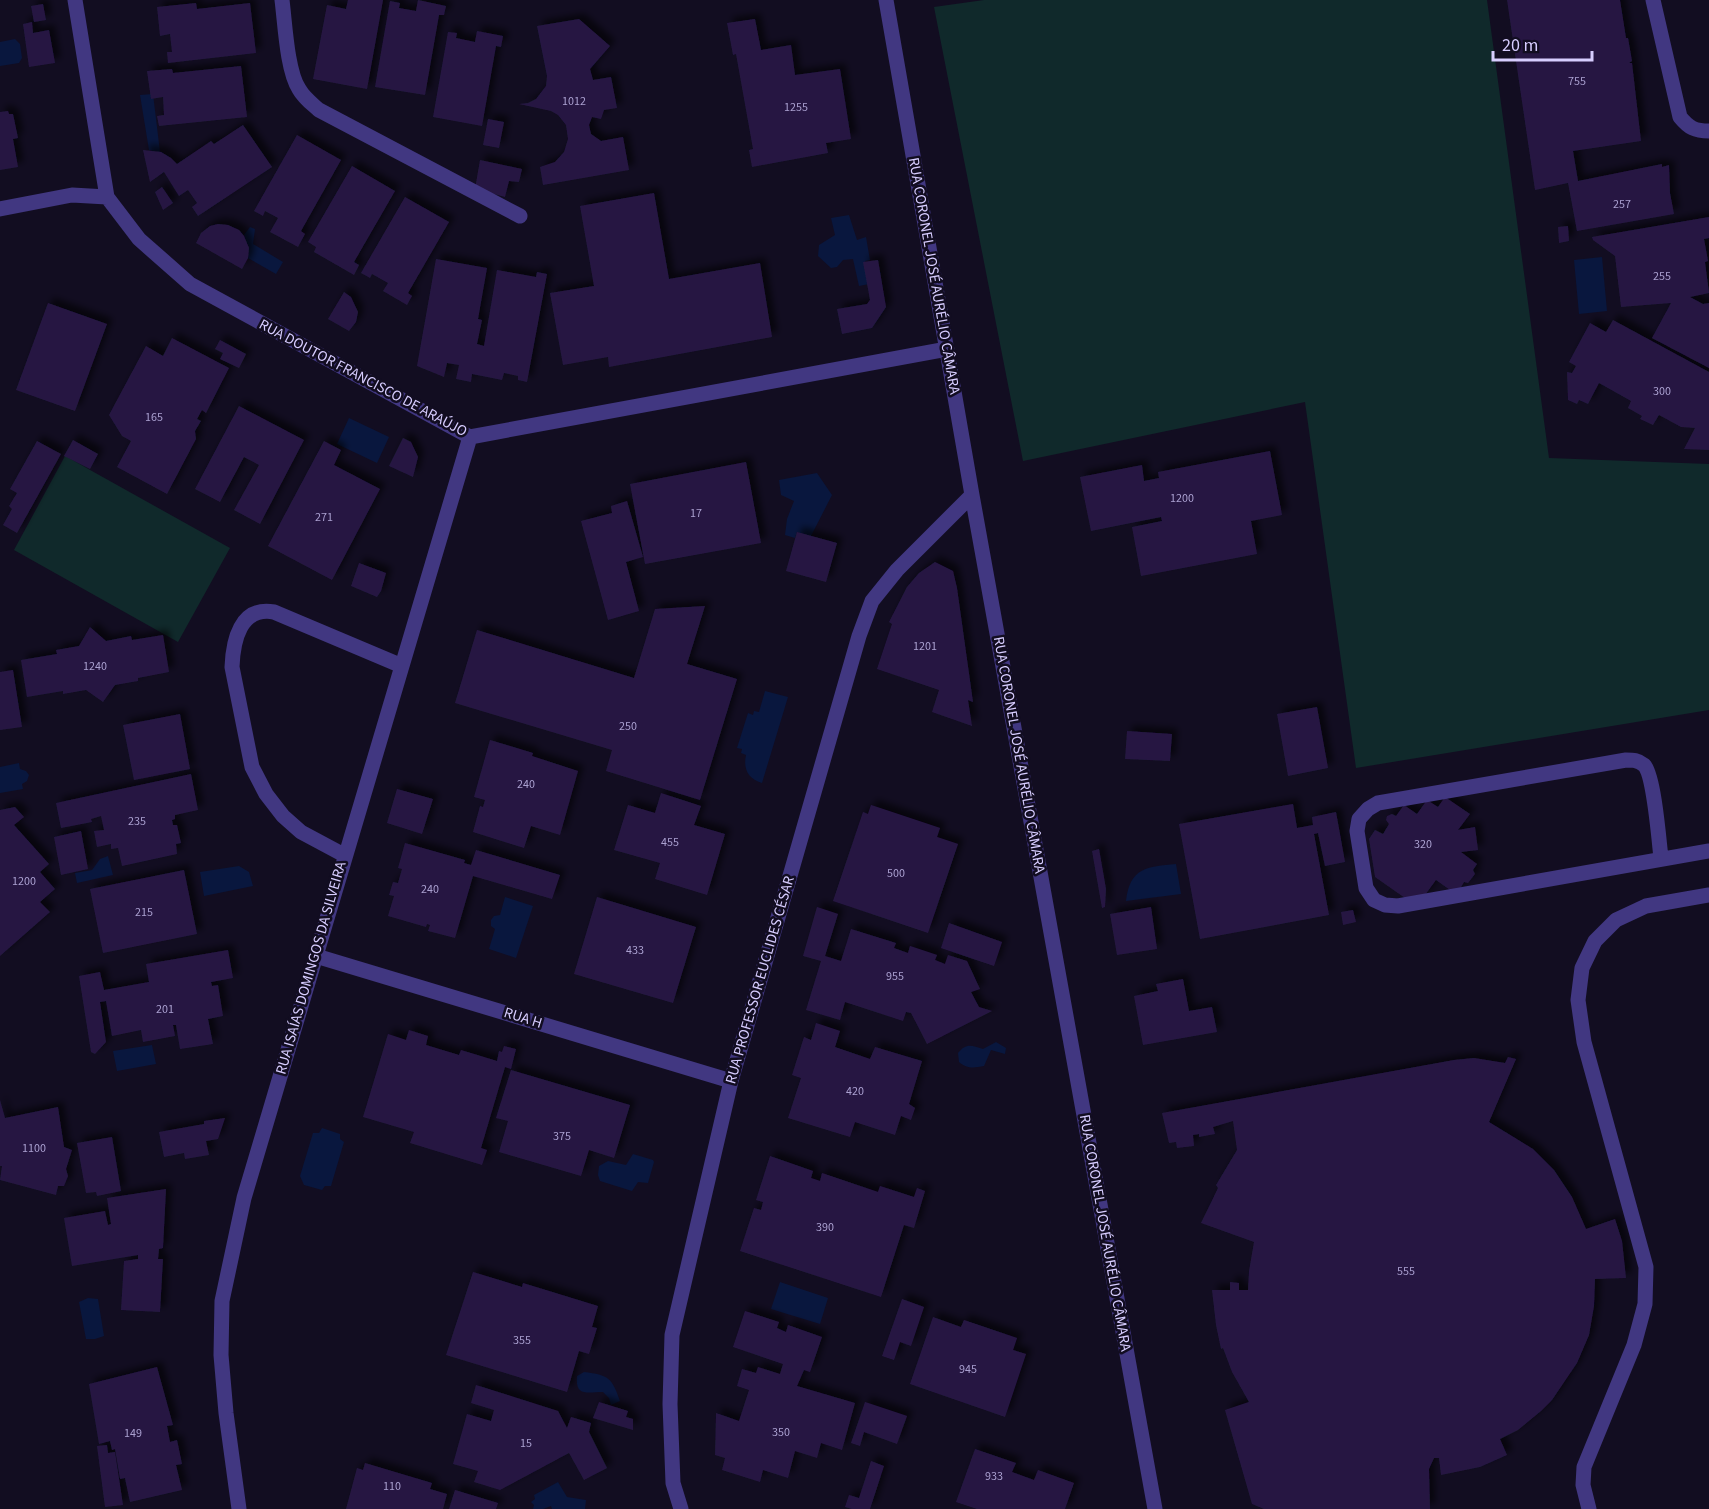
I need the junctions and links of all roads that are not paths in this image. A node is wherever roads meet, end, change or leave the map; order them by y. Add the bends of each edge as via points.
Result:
1 (75, 0) edge
2 (282, 0) edge
3 (886, 0) edge
4 (1653, 0) edge
5 (1709, 131) edge
6 (107, 197) junction
7 (0, 209) edge
8 (520, 216) dead end
9 (947, 349) junction
10 (470, 437) junction
11 (972, 495) junction
12 (402, 666) junction
13 (1709, 851) edge
14 (344, 855) junction
15 (1661, 858) junction
16 (1709, 895) edge
17 (316, 956) junction
18 (731, 1081) junction
19 (239, 1509) edge
20 (681, 1509) edge
21 (1155, 1509) edge
22 (1588, 1509) edge

1 - 6 street
2 - 8 street via 292,76 307,100 319,110
3 - 9 street, RUA CORONEL JOSÉ AURÉLIO CÂMARA
4 - 5 street via 1680,117 1697,131
6 - 7 street via 54,197
6 - 10 street, RUA DOUTOR FRANCISCO DE ARAÚJO via 139,239 190,284
9 - 10 street, RUA DOUTOR FRANCISCO DE ARAÚJO
9 - 11 street, RUA CORONEL JOSÉ AURÉLIO CÂMARA
10 - 12 street, RUA ISAÍAS DOMINGOS DA SILVEIRA
11 - 18 street, RUA PROFESSOR EUCLIDES CÉSAR via 897,570 872,602
11 - 21 street, RUA CORONEL JOSÉ AURÉLIO CÂMARA
12 - 14 street, RUA ISAÍAS DOMINGOS DA SILVEIRA
12 - 14 street via 264,610 244,621 237,634 232,667 252,767 283,816 301,832
13 - 15 street
14 - 17 street, RUA ISAÍAS DOMINGOS DA SILVEIRA
15 - 15 street via 1398,906 1385,905 1374,900 1366,888 1357,831 1359,819 1378,803 1626,760 1646,766 1651,779
16 - 22 street via 1646,906 1616,920 1595,941 1582,968 1578,1000 1584,1042 1646,1267 1645,1304 1634,1345 1584,1467 1582,1485
17 - 18 street, RUA H
17 - 19 street, RUA ISAÍAS DOMINGOS DA SILVEIRA via 244,1198 222,1301 221,1355
18 - 20 street, RUA PROFESSOR EUCLIDES CÉSAR via 672,1335 669,1404 673,1483

